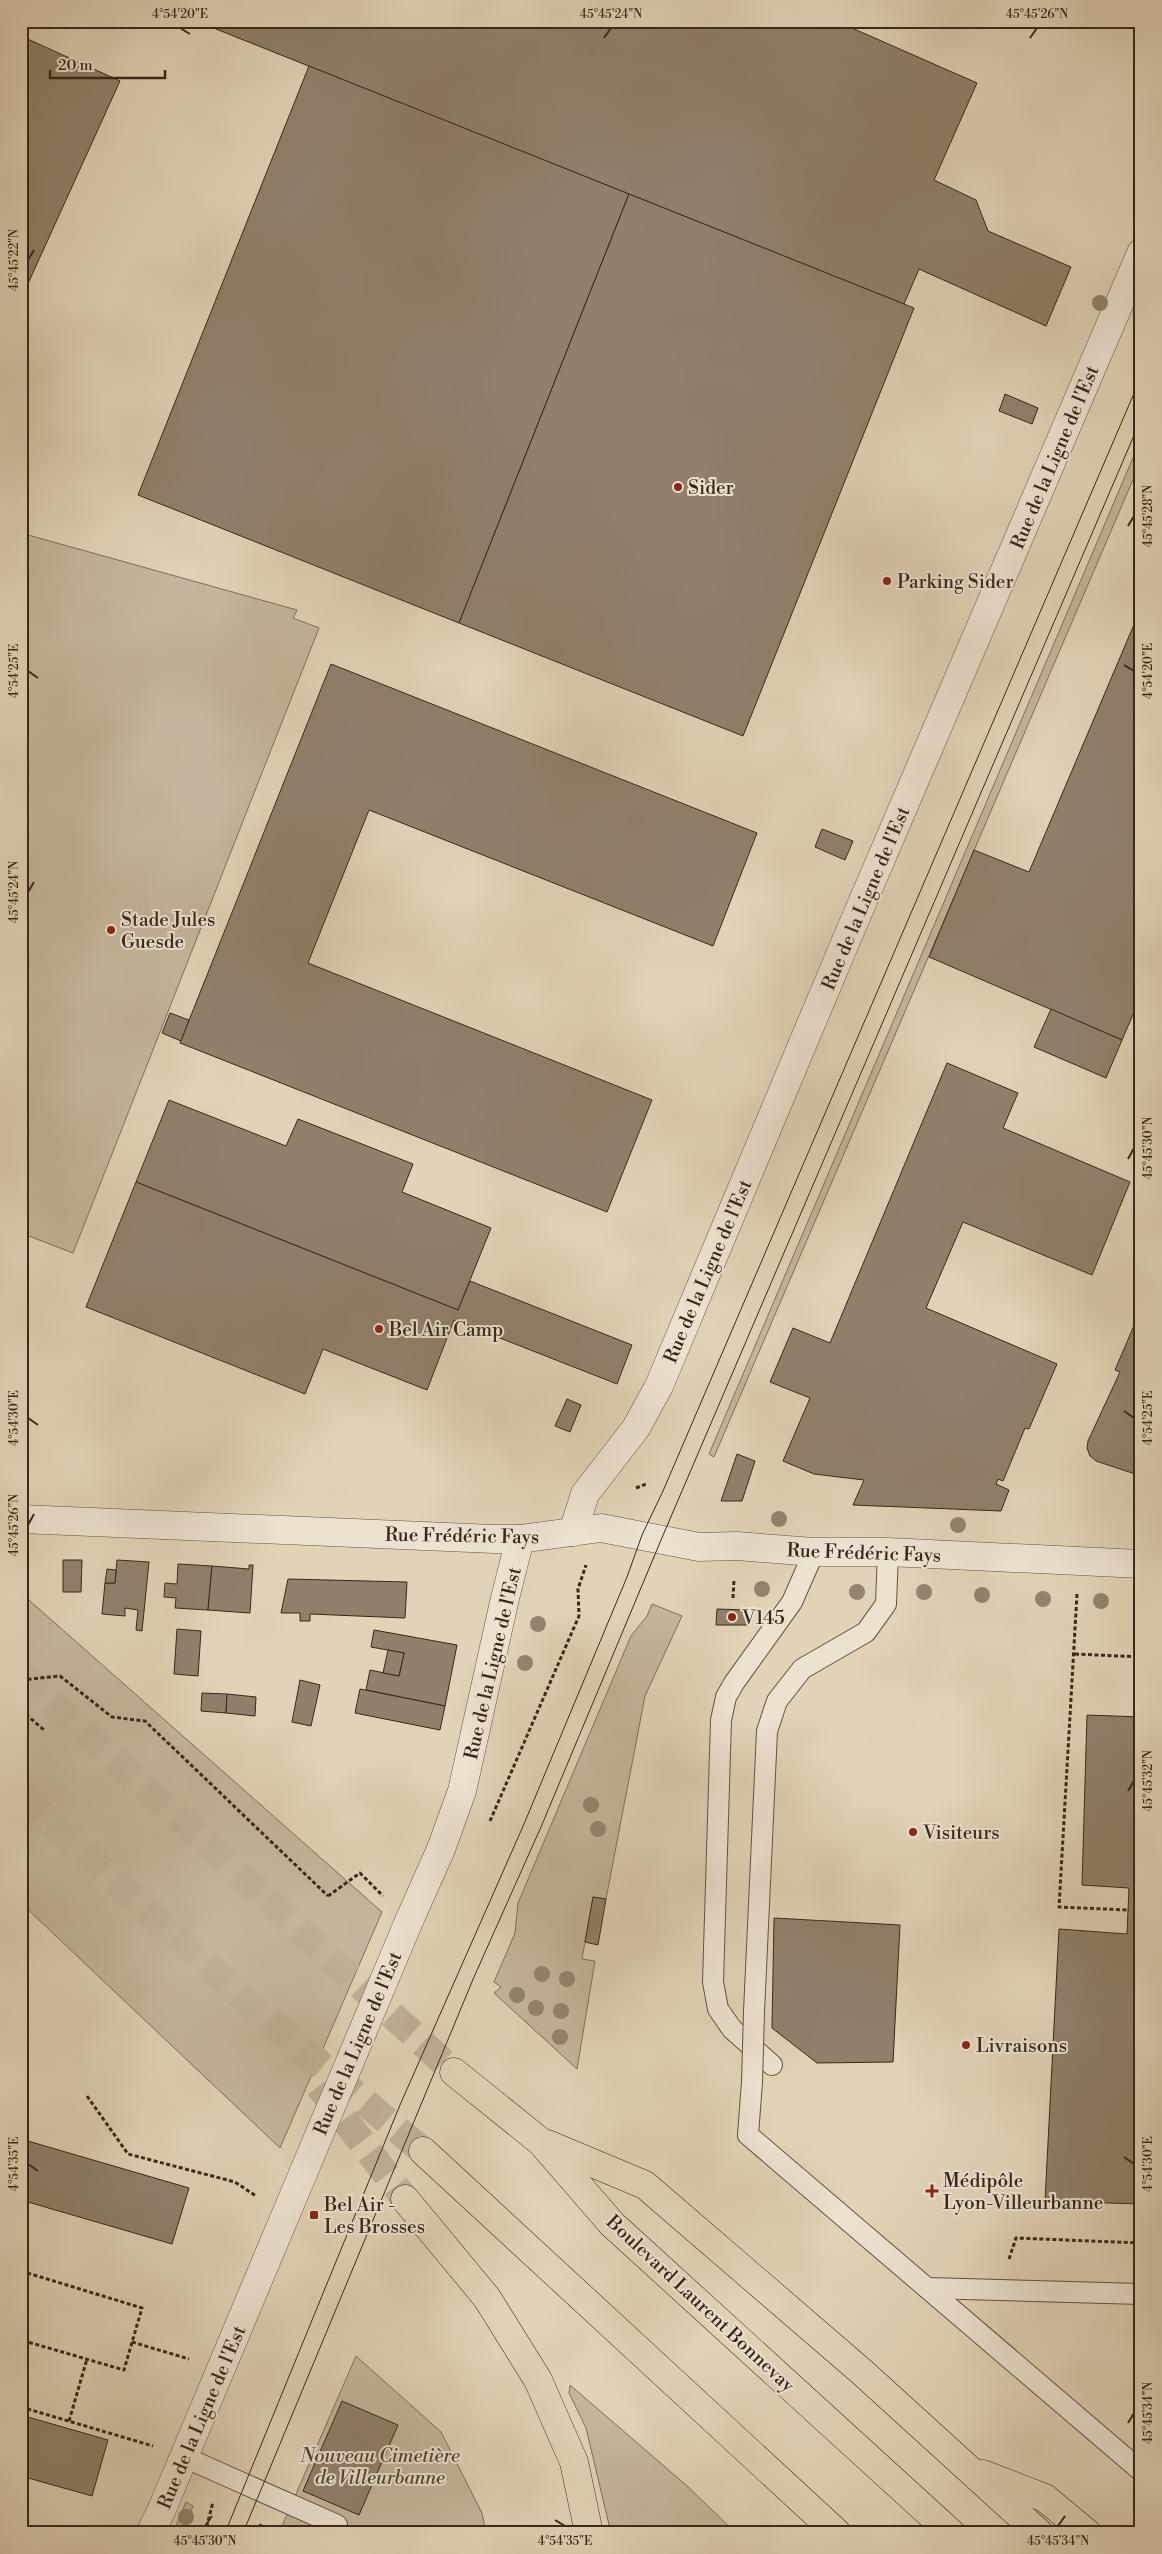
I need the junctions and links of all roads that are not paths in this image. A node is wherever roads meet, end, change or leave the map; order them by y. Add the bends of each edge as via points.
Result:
1 (1141, 254) edge
2 (21, 1519) edge
3 (573, 1532) junction
4 (520, 1539) junction
5 (814, 1552) junction
6 (888, 1552) junction
7 (1141, 1564) edge
8 (772, 2065) dead end
9 (454, 2072) tunnel mouth
10 (541, 2142) junction
11 (423, 2151) tunnel mouth
12 (405, 2199) tunnel mouth
13 (926, 2288) junction
14 (1141, 2294) edge
15 (172, 2452) junction
16 (970, 2468) junction
17 (1141, 2471) edge
18 (337, 2525) dead end
19 (150, 2533) edge
20 (590, 2533) edge
21 (837, 2533) edge
22 (951, 2533) edge
23 (1038, 2533) edge
24 (1087, 2533) edge

1 - 3 street, Rue de la Ligne de l'Est via 659,1386 636,1428 585,1494
2 - 4 street, Rue Frédéric Fays
3 - 4 street, Rue Frédéric Fays
3 - 5 street, Rue Frédéric Fays via 601,1528 699,1548 737,1546
4 - 15 street, Rue de la Ligne de l'Est, bridge via 462,1791 442,1849 285,2217
5 - 6 street, Rue Frédéric Fays
5 - 8 lane via 792,1602 726,1697 721,1720 713,1982 718,2008 732,2029
6 - 7 street, Rue Frédéric Fays
6 - 13 lane, bridge via 886,1604 866,1632 802,1669 777,1701 767,1731 748,2135
9 - 10 highway, Boulevard Laurent Bonnevay
10 - 16 highway via 645,2185
10 - 22 highway, Boulevard Laurent Bonnevay via 612,2224
11 - 21 highway
12 - 20 highway via 487,2298 538,2380 574,2462
13 - 14 lane
13 - 17 lane
15 - 18 lane
15 - 19 street, Rue de la Ligne de l'Est
16 - 23 highway
16 - 24 highway via 1045,2498

